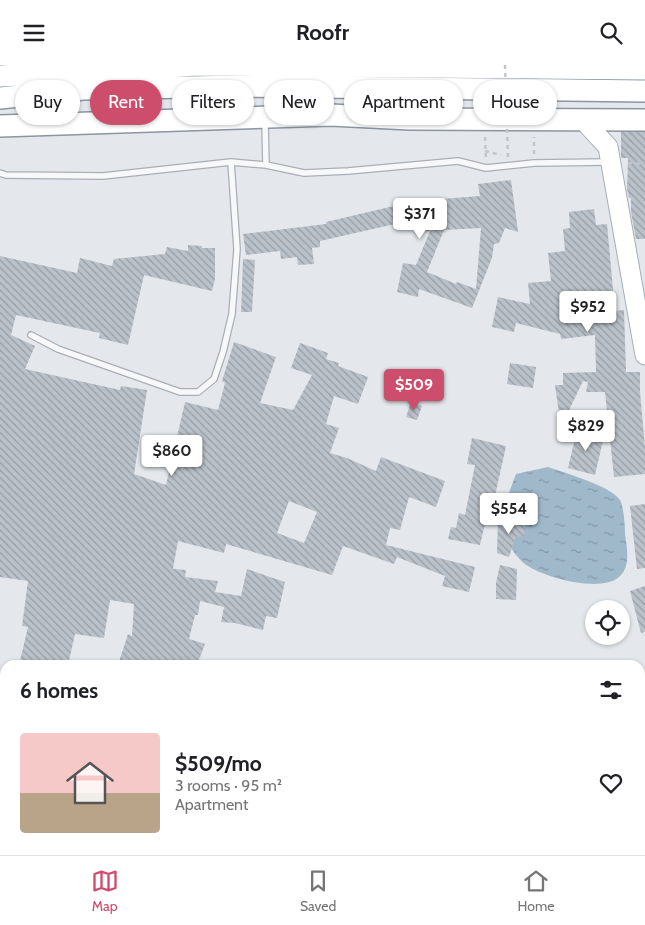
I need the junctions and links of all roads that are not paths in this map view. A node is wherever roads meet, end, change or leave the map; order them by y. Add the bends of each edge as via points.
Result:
1 (645, 69) edge
2 (0, 76) edge
3 (645, 91) edge
4 (0, 98) edge
5 (334, 115) edge
6 (264, 117) edge
7 (635, 119) edge
8 (584, 121) junction
9 (0, 125) edge
10 (265, 125) edge
11 (610, 154) junction
12 (231, 162) junction
13 (266, 165) junction
14 (0, 173) edge
15 (31, 335) dead end
16 (645, 355) edge

1 - 2 highway via 197,65
3 - 4 highway via 243,86 83,89
5 - 8 highway
6 - 9 highway
7 - 8 highway
7 - 11 main road
8 - 11 main road
10 - 13 lane
11 - 13 lane via 486,168 458,161 304,173
11 - 16 main road
12 - 13 lane
12 - 14 lane via 103,176
12 - 15 lane via 237,249 233,304 214,379 198,392 180,392 58,349

